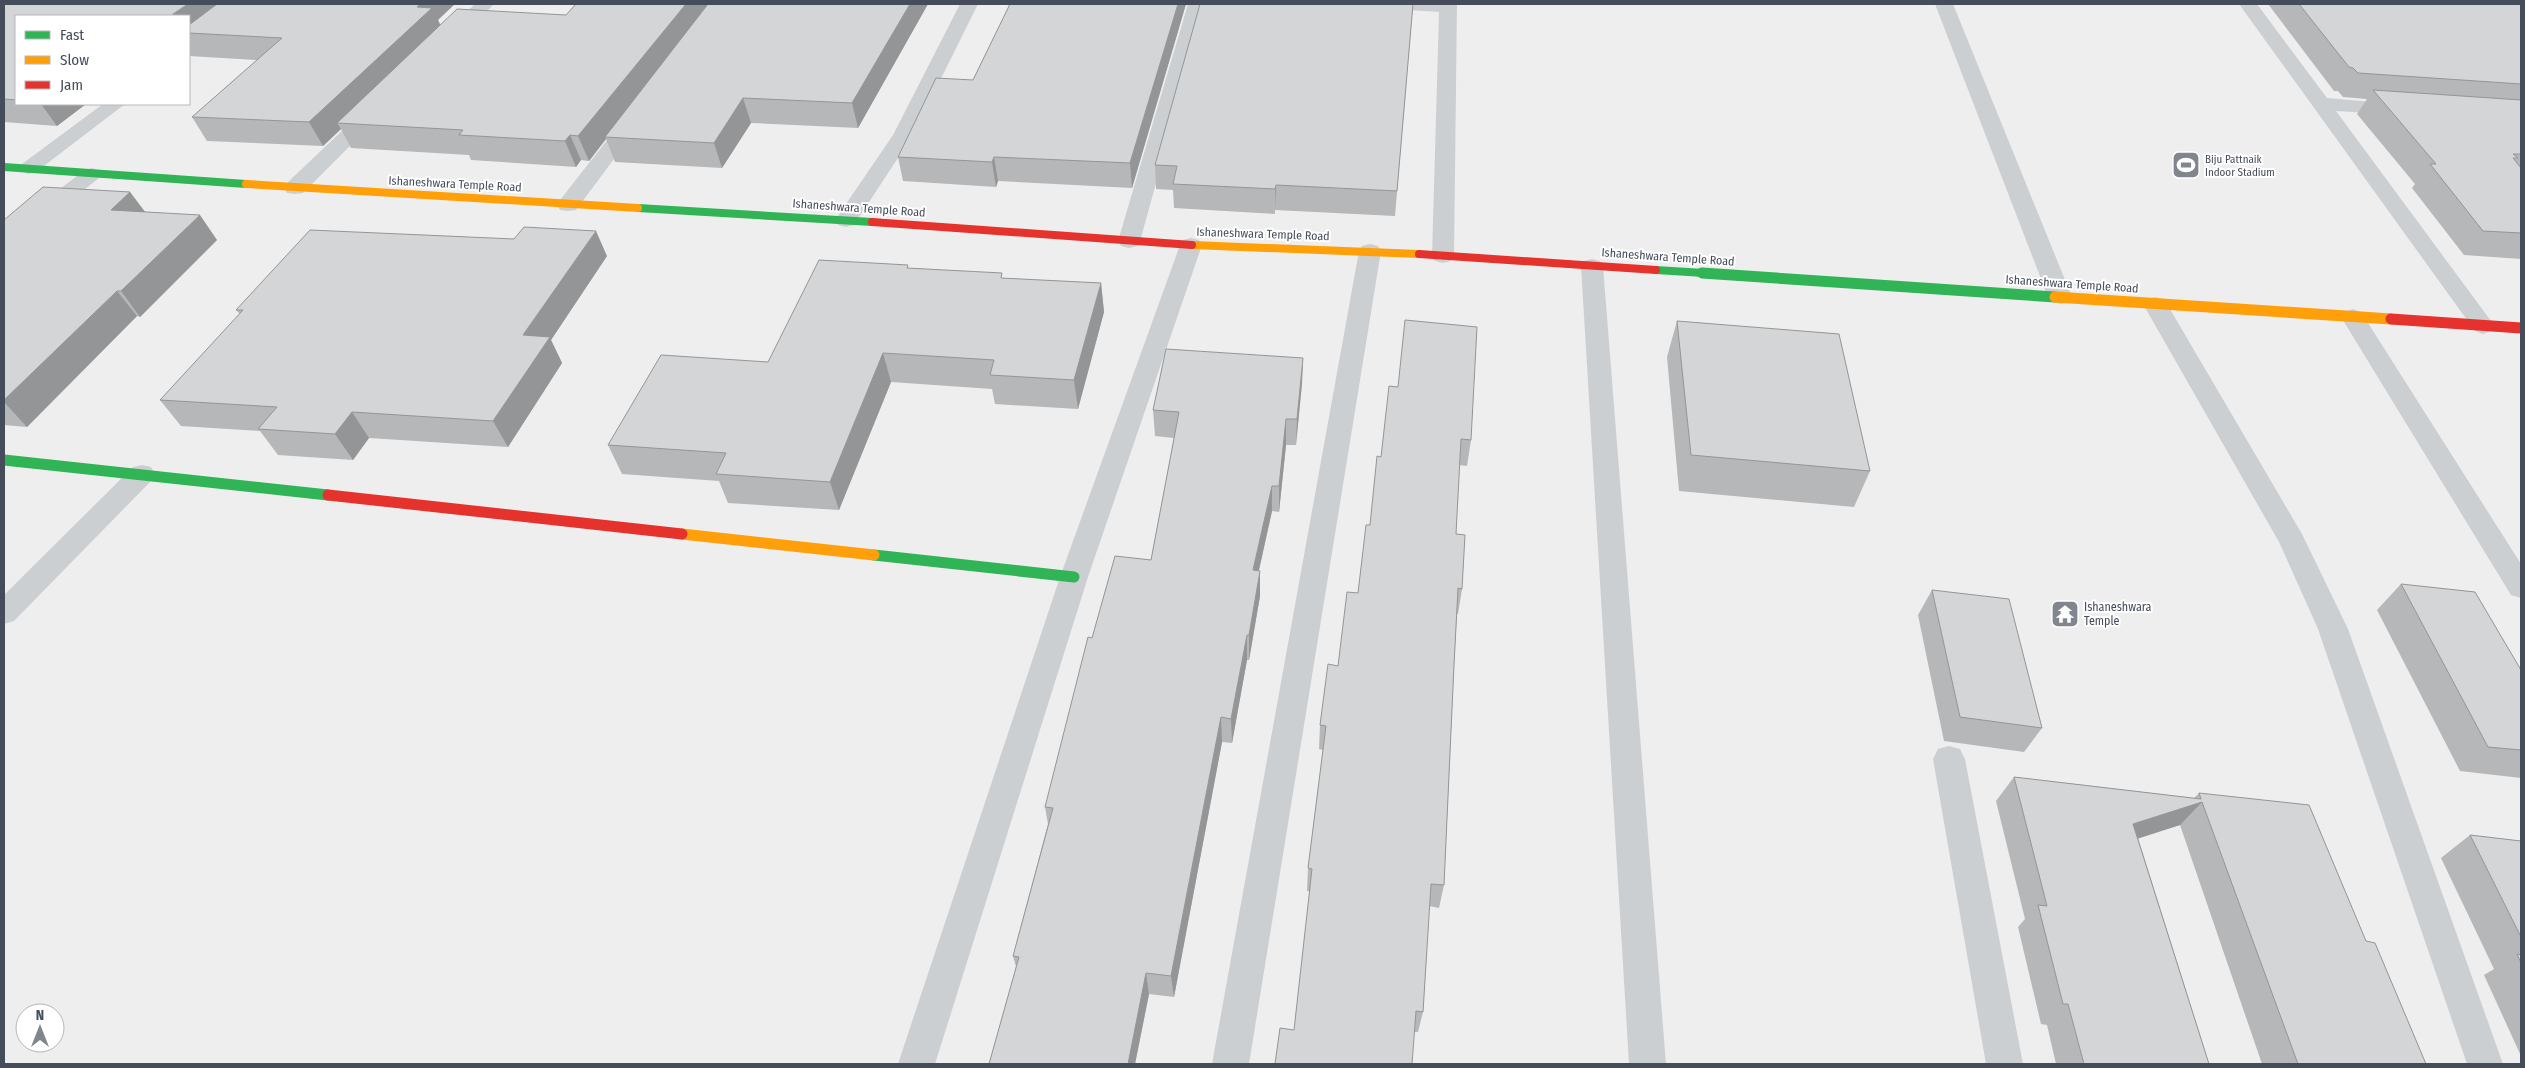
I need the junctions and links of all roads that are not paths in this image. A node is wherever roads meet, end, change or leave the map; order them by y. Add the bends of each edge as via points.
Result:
1 (486, 4) edge
2 (969, 4) edge
3 (1196, 4) edge
4 (1392, 4) edge
5 (1944, 4) edge
6 (2248, 4) edge
7 (1448, 5) edge
8 (436, 52) edge
9 (386, 99) edge
10 (645, 104) edge
11 (2321, 104) junction
12 (114, 105) edge
13 (2416, 110) edge
14 (4, 166) edge
15 (30, 168) junction
16 (92, 174) junction
17 (294, 188) junction
18 (568, 205) junction
19 (846, 220) junction
20 (1129, 240) junction
21 (4, 242) edge
22 (1191, 246) junction
23 (1370, 251) junction
24 (1443, 256) junction
25 (1592, 266) junction
26 (2060, 297) junction
27 (2155, 304) junction
28 (2353, 317) junction
29 (2483, 326) junction
30 (2521, 328) edge
31 (4, 460) edge
32 (142, 474) junction
33 (1074, 577) junction
34 (2521, 587) edge
35 (4, 613) edge
36 (1949, 759) dead end
37 (916, 1064) edge
38 (1230, 1064) edge
39 (1648, 1064) edge
40 (2005, 1064) edge
41 (2485, 1064) edge

1 - 8 street
2 - 19 street via 903,135
3 - 20 street
4 - 7 street
5 - 26 street
6 - 11 street
7 - 24 street
9 - 17 street
10 - 18 street
11 - 13 street
11 - 29 street
12 - 15 street
14 - 15 street, Ishaneshwara Temple Road
15 - 16 street, Ishaneshwara Temple Road
16 - 17 street, Ishaneshwara Temple Road
16 - 21 street
17 - 18 street, Ishaneshwara Temple Road
18 - 19 street, Ishaneshwara Temple Road
19 - 20 street, Ishaneshwara Temple Road
20 - 22 street, Ishaneshwara Temple Road
22 - 23 street, Ishaneshwara Temple Road
22 - 33 street
23 - 24 street, Ishaneshwara Temple Road
23 - 38 street
24 - 25 street, Ishaneshwara Temple Road
25 - 26 street, Ishaneshwara Temple Road
25 - 39 street
26 - 27 street, Ishaneshwara Temple Road
27 - 28 street, Ishaneshwara Temple Road
27 - 41 street via 2292,541 2333,629
28 - 29 street, Ishaneshwara Temple Road
28 - 34 street
29 - 30 street, Ishaneshwara Temple Road
31 - 32 street
32 - 33 street
32 - 35 street
33 - 37 street
36 - 40 street

